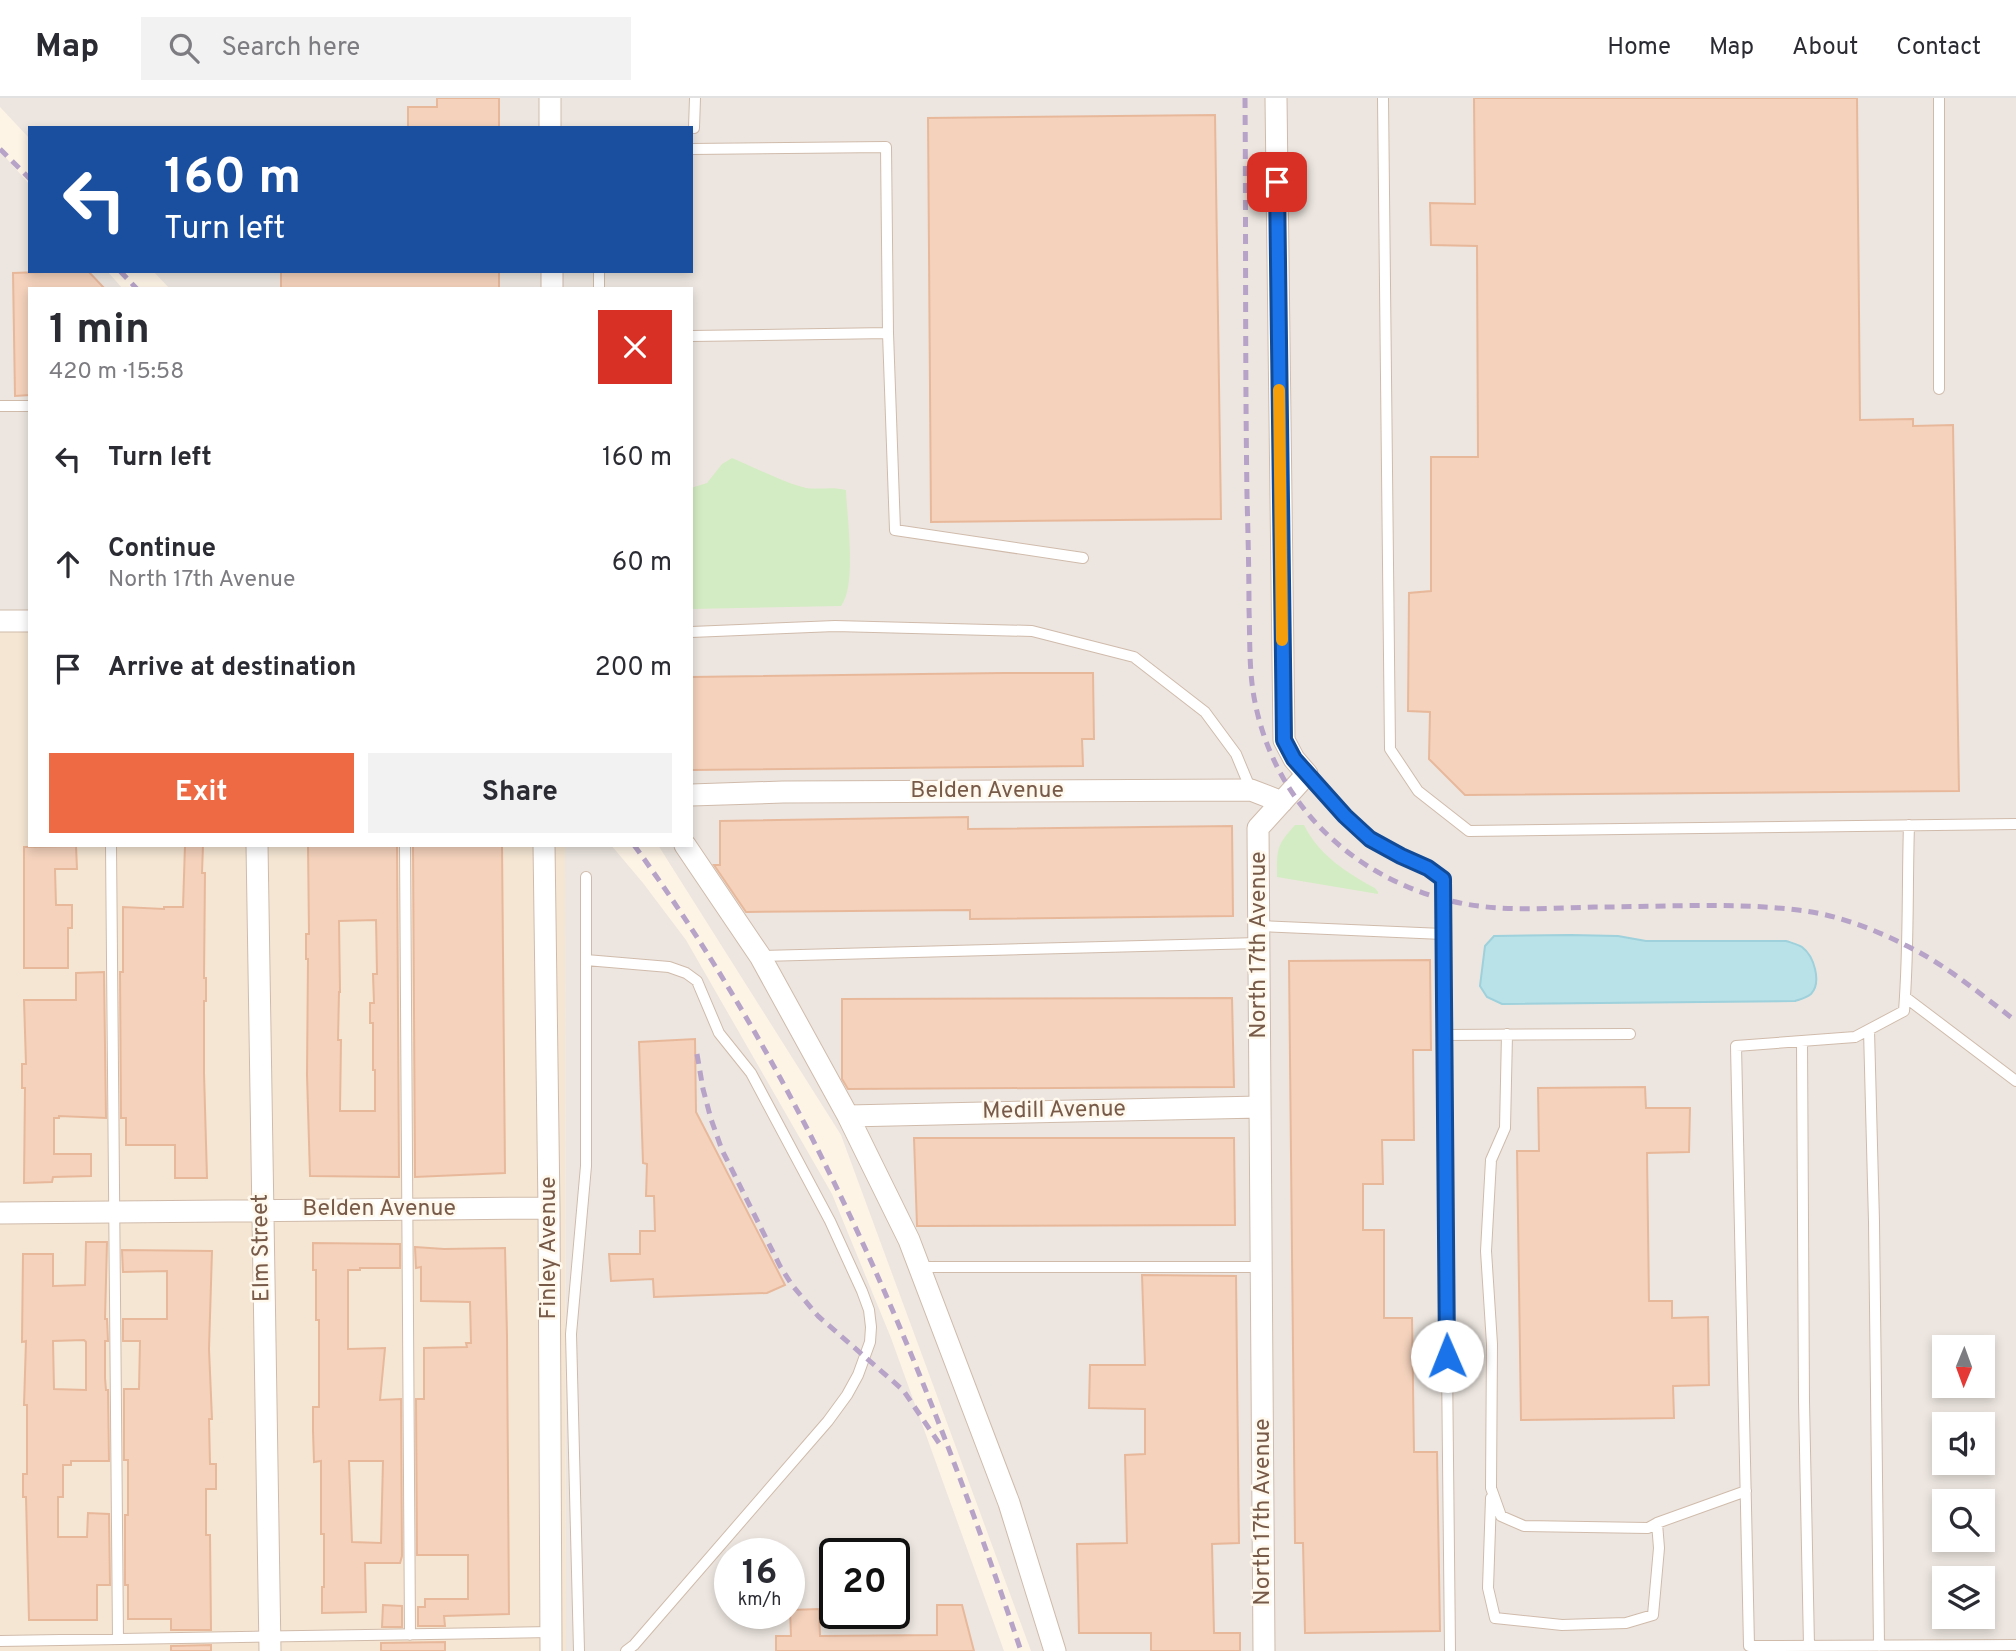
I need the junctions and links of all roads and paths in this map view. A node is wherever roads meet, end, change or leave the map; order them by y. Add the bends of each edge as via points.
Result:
1 (550, 98) edge
2 (695, 98) edge
3 (1276, 98) edge
4 (1384, 98) edge
5 (1938, 98) edge
6 (550, 126) edge
7 (694, 128) dead end
8 (693, 149) edge
9 (888, 333) junction
10 (693, 336) edge
11 (1939, 389) dead end
12 (0, 406) edge
13 (28, 406) edge
14 (1083, 558) dead end
15 (0, 621) edge
16 (28, 621) edge
17 (693, 632) edge
18 (1307, 774) junction
19 (1251, 790) junction
20 (693, 795) edge
21 (1282, 802) junction
22 (2016, 824) edge
23 (1909, 825) junction
24 (111, 847) edge
25 (257, 847) edge
26 (405, 847) edge
27 (544, 847) edge
28 (686, 847) edge
29 (586, 877) dead end
30 (1259, 934) junction
31 (1443, 934) junction
32 (760, 956) junction
33 (586, 960) junction
34 (1905, 997) junction
35 (1869, 1030) junction
36 (1507, 1034) junction
37 (1630, 1034) dead end
38 (1444, 1035) junction
39 (1802, 1041) junction
40 (2016, 1081) edge
41 (1260, 1107) junction
42 (848, 1116) junction
43 (549, 1208) junction
44 (408, 1209) junction
45 (262, 1210) junction
46 (114, 1212) junction
47 (0, 1213) edge
48 (919, 1267) junction
49 (1261, 1267) junction
50 (1491, 1488) junction
51 (1746, 1491) junction
52 (1657, 1523) junction
53 (410, 1634) junction
54 (118, 1639) junction
55 (0, 1641) edge
56 (551, 1642) edge
57 (270, 1644) edge
58 (1809, 1646) junction
59 (1879, 1646) junction
60 (2016, 1646) edge
61 (579, 1651) edge
62 (626, 1651) edge
63 (1055, 1651) edge
64 (1264, 1651) edge
65 (1450, 1651) edge

1 - 6 street
2 - 7 lane
3 - 18 street via 1284,740
4 - 23 lane via 1390,749 1418,791 1469,831
5 - 11 lane
8 - 9 lane via 886,147
9 - 10 lane
9 - 14 lane via 895,530
12 - 13 lane
15 - 16 street
17 - 19 lane via 835,626 1032,631 1134,657 1205,712 1236,754
18 - 21 street, North 17th Avenue
18 - 31 lane via 1370,839 1443,879
19 - 20 street, Belden Avenue
19 - 21 street, Belden Avenue
21 - 30 street, North 17th Avenue via 1258,828
22 - 23 lane
23 - 34 lane
24 - 46 lane
25 - 45 street, Elm Street
26 - 44 lane
27 - 43 street, Finley Avenue
28 - 32 street
29 - 33 lane
30 - 31 lane
30 - 32 lane
30 - 41 street, North 17th Avenue
31 - 38 lane
32 - 42 street
33 - 61 lane via 586,1166 572,1334
33 - 62 lane via 669,967 696,981 719,1033 751,1073 831,1220 862,1291 871,1327 866,1356 847,1395
34 - 35 lane via 1904,1011
34 - 40 lane
35 - 39 lane via 1855,1038
35 - 59 lane
36 - 37 lane
36 - 38 lane
36 - 50 lane via 1505,1128 1491,1160 1487,1216
38 - 65 lane
39 - 51 lane via 1735,1046
39 - 58 lane
41 - 42 street, Medill Avenue
41 - 49 street, North 17th Avenue
42 - 48 street
43 - 44 street, Belden Avenue
43 - 56 street, Finley Avenue
44 - 45 street, Belden Avenue
44 - 53 lane
45 - 46 street, Belden Avenue
45 - 57 street, Elm Street
46 - 47 street, Belden Avenue
46 - 54 lane
48 - 49 lane
48 - 63 street via 1009,1503
49 - 64 street, North 17th Avenue
50 - 52 lane via 1501,1516 1524,1526 1648,1528
50 - 52 lane via 1488,1588 1495,1618 1562,1625 1626,1623 1653,1615
51 - 52 lane
51 - 58 lane via 1749,1646
53 - 56 lane
53 - 57 lane
54 - 55 lane
54 - 57 lane
58 - 59 lane
59 - 60 lane

